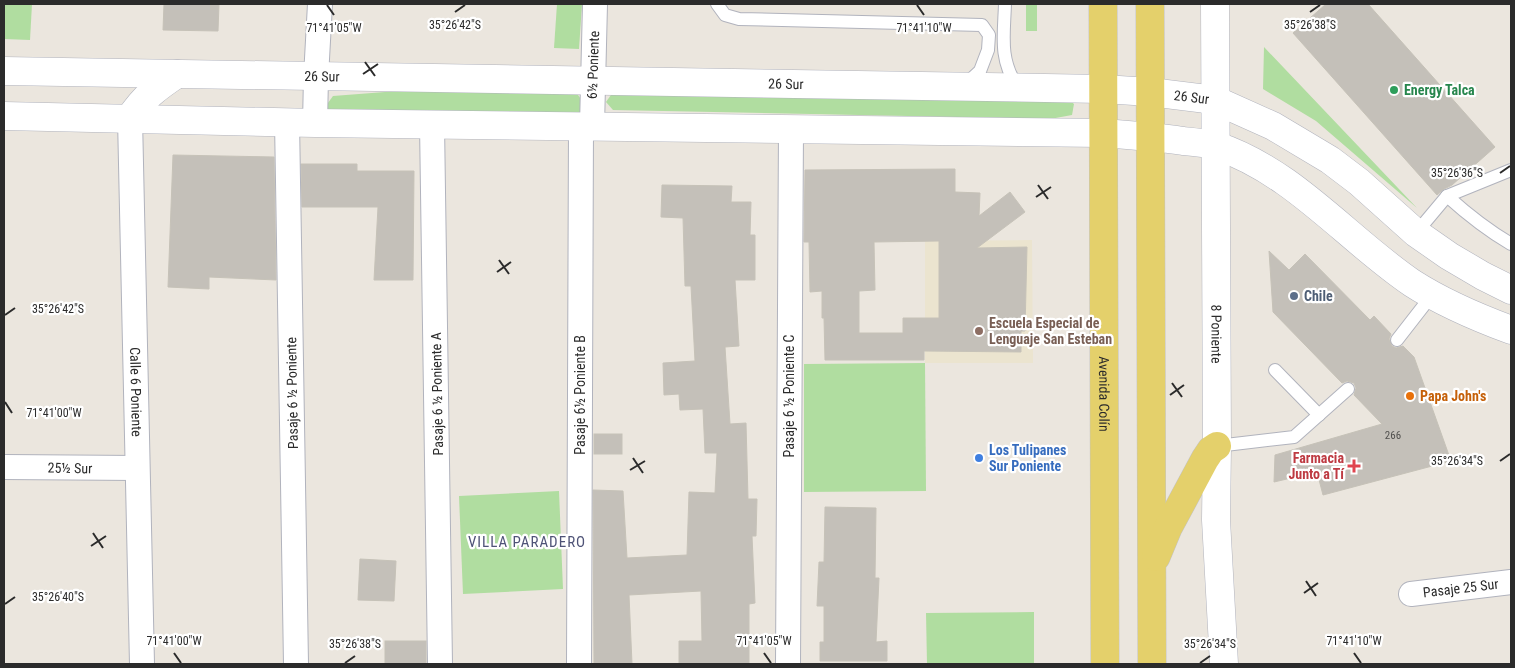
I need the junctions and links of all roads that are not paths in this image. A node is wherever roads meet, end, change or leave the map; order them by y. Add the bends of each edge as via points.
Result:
1 (320, 4) edge
2 (595, 4) edge
3 (717, 4) edge
4 (1004, 4) edge
5 (1103, 4) edge
6 (1150, 4) edge
7 (1215, 4) edge
8 (4, 70) edge
9 (177, 74) junction
10 (316, 76) junction
11 (592, 80) junction
12 (963, 87) junction
13 (1019, 88) junction
14 (1103, 89) junction
15 (1150, 92) junction
16 (1216, 100) junction
17 (4, 116) edge
18 (130, 118) junction
19 (287, 121) junction
20 (315, 122) junction
21 (432, 124) junction
22 (587, 126) junction
23 (791, 129) junction
24 (1104, 133) junction
25 (1150, 136) junction
26 (1215, 146) junction
27 (1511, 170) edge
28 (1447, 196) junction
29 (1416, 233) junction
30 (1511, 244) edge
31 (1511, 290) edge
32 (1432, 296) junction
33 (1511, 330) edge
34 (1397, 340) dead end
35 (1275, 370) dead end
36 (1348, 389) dead end
37 (1319, 415) junction
38 (1217, 446) junction
39 (4, 467) edge
40 (137, 468) junction
41 (1152, 570) junction
42 (1511, 582) edge
43 (1411, 594) dead end
44 (142, 664) edge
45 (296, 664) edge
46 (440, 664) edge
47 (579, 664) edge
48 (788, 664) edge
49 (1105, 664) edge
50 (1152, 664) edge
51 (1224, 664) edge

1 - 10 street
2 - 11 street, 6½ Poniente
3 - 12 lane via 725,15 739,18 982,26 988,35 988,50 980,71
4 - 13 lane via 1003,52 1009,73
5 - 14 main road, Avenida Colín
6 - 15 main road
7 - 16 street, 8 Poniente
8 - 9 street, 26 Sur
9 - 10 street, 26 Sur
9 - 18 street via 140,102
10 - 11 street, 26 Sur
10 - 20 street
11 - 12 street, 26 Sur
11 - 22 street, 6½ Poniente
12 - 13 street, 26 Sur
13 - 14 street, 26 Sur
14 - 15 street, 26 Sur
14 - 24 main road, Avenida Colín
15 - 16 street, 26 Sur
15 - 25 main road
16 - 26 street, 8 Poniente
16 - 29 street, 26 Sur via 1273,126 1330,160
17 - 18 street
18 - 19 street
18 - 40 street, Calle 6 Poniente
19 - 20 street
19 - 45 street, Pasaje 6 ½ Poniente
20 - 21 street
21 - 22 street
21 - 46 street, Pasaje 6 ½ Poniente A
22 - 23 street
22 - 47 street, Pasaje 6½ Poniente B
23 - 24 street
23 - 48 street, Pasaje 6 ½ Poniente C
24 - 25 street
24 - 49 main road, Avenida Colín
25 - 26 street
25 - 41 main road
26 - 32 street via 1245,158 1286,182
26 - 38 street, 8 Poniente
27 - 28 lane
28 - 29 lane
28 - 30 lane via 1470,217
29 - 31 street, 26 Sur via 1449,256
32 - 33 street
32 - 34 lane
35 - 37 lane
36 - 37 lane
37 - 38 lane via 1294,437
38 - 41 main road via 1205,459 1175,514 1159,546
38 - 51 street, 8 Poniente via 1216,520
39 - 40 street, 25½ Sur
40 - 44 street, Calle 6 Poniente
41 - 50 main road
42 - 43 street, Pasaje 25 Sur

